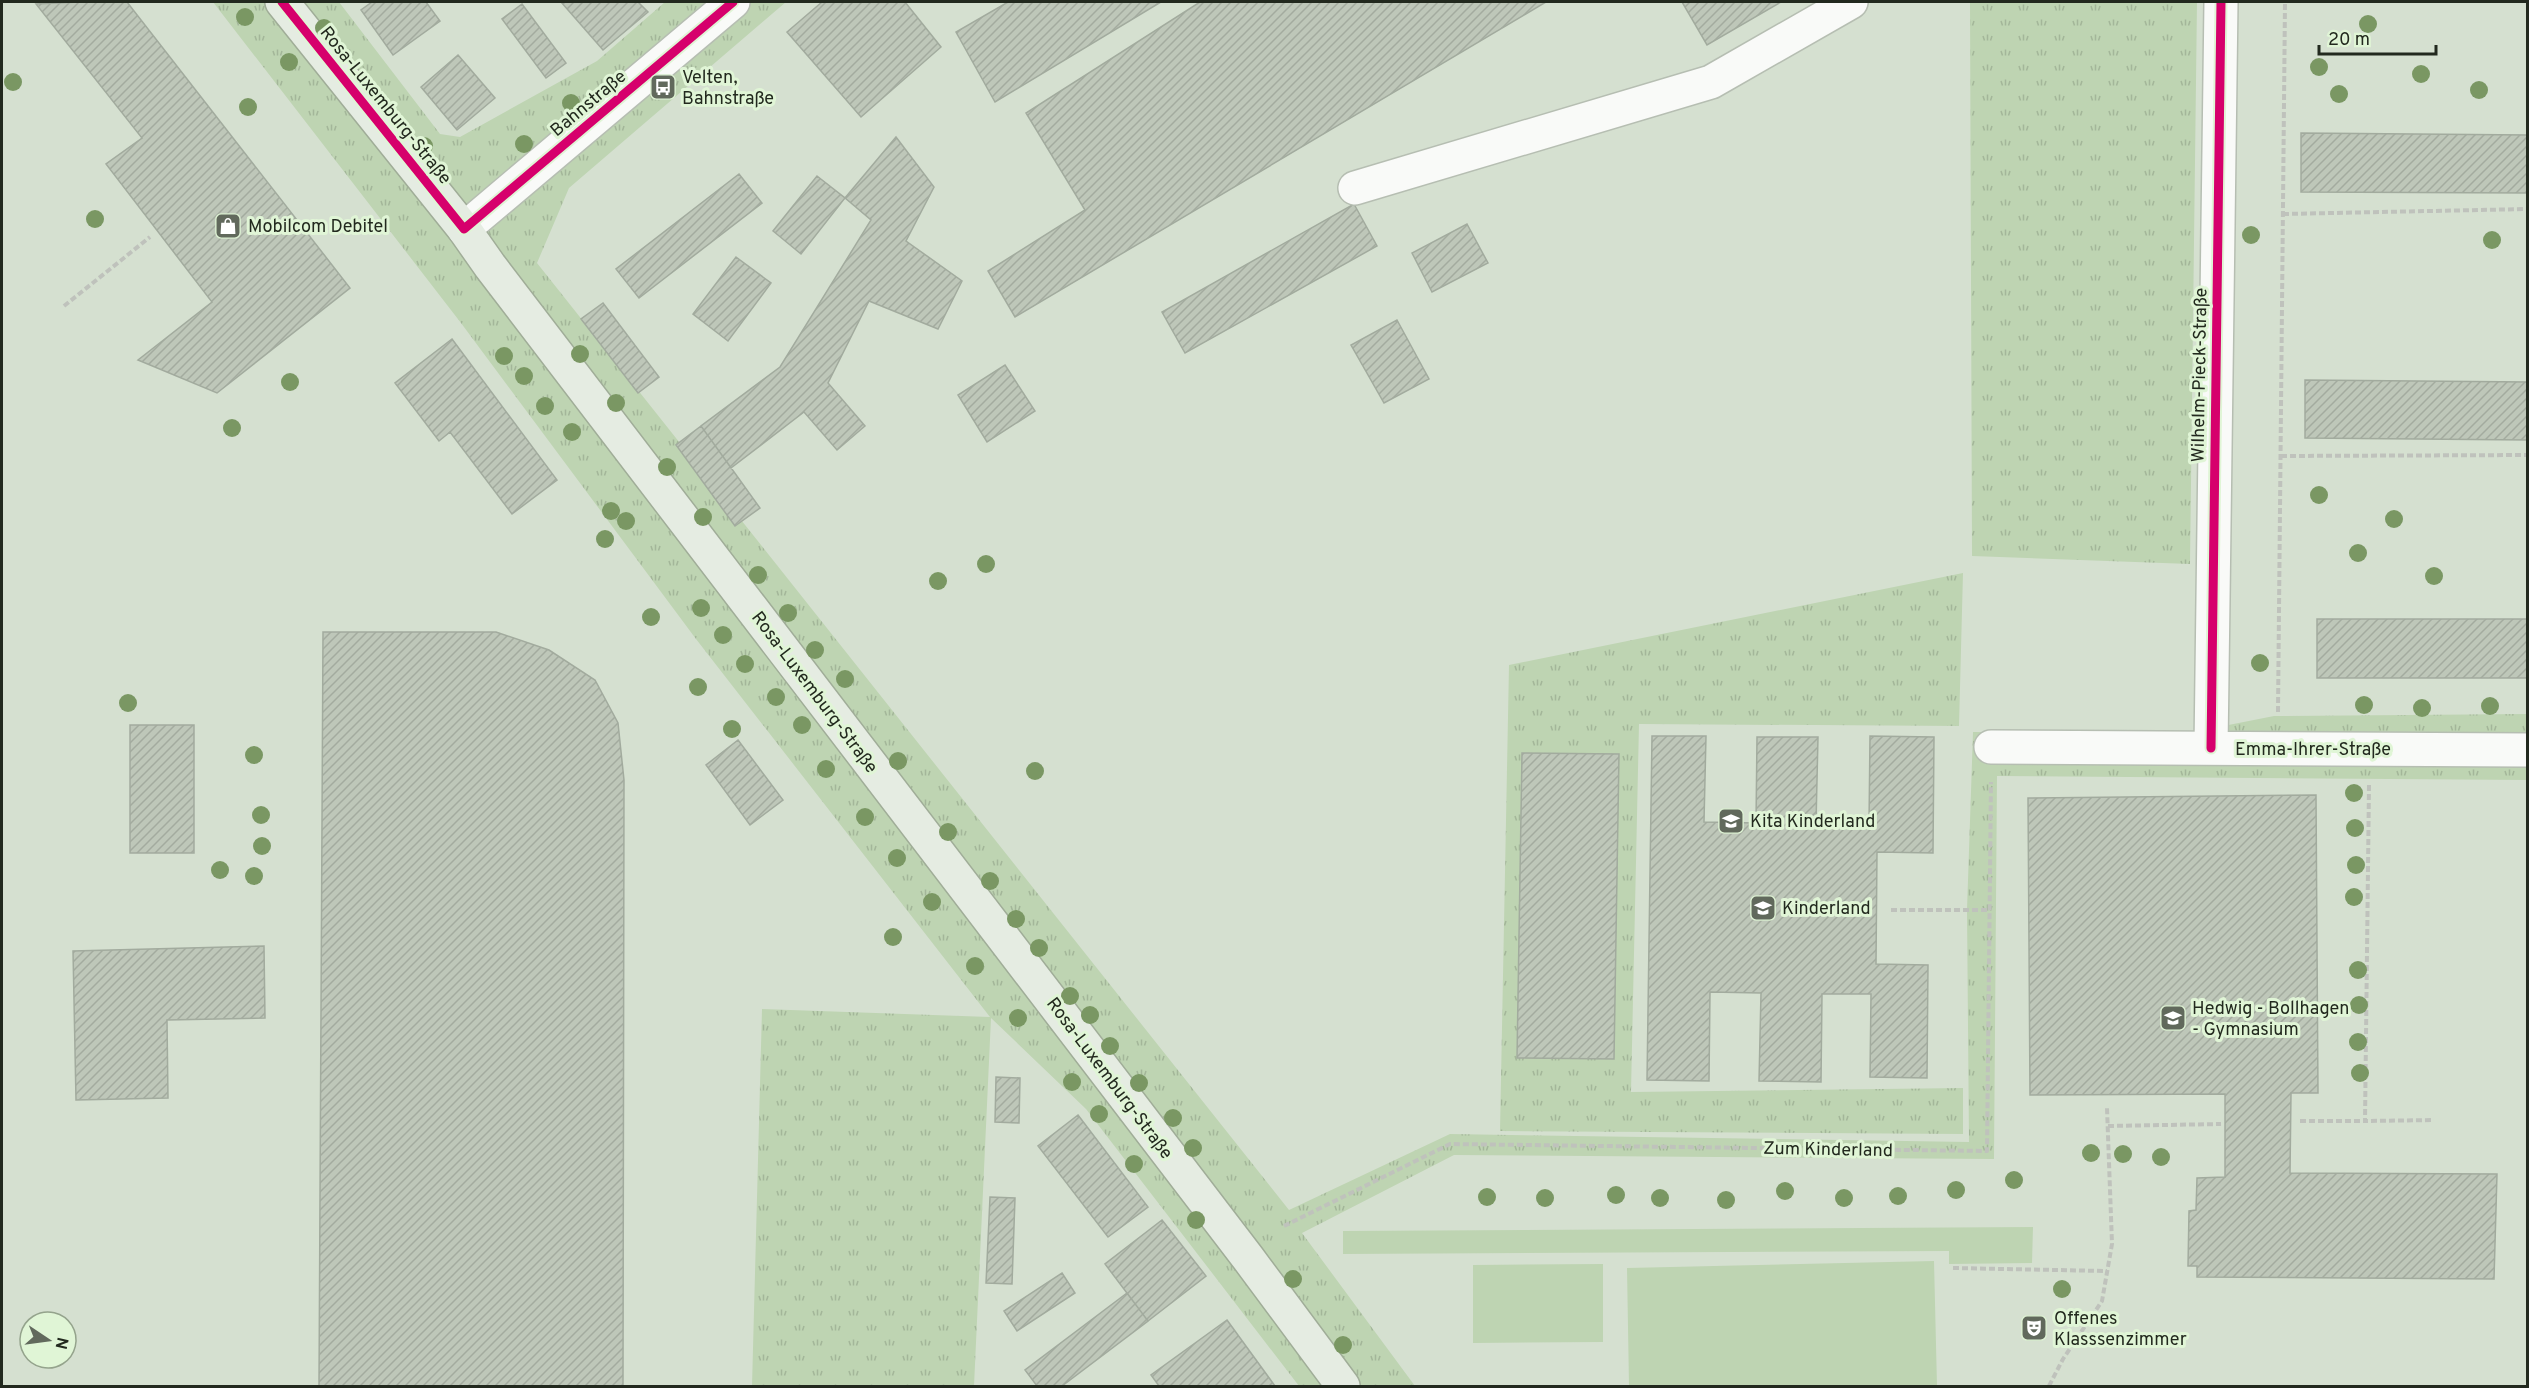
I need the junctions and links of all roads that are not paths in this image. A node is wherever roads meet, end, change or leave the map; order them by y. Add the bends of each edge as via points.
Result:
1 (282, 2) edge
2 (733, 2) edge
3 (1851, 2) edge
4 (2221, 2) edge
5 (1355, 188) dead end
6 (464, 230) junction
7 (1991, 747) road end
8 (2211, 748) junction
9 (2528, 750) edge
10 (1343, 1386) edge

1 - 6 main road, Rosa-Luxemburg-Straße
2 - 6 street, Bahnstraße
3 - 5 street via 1711,82
4 - 8 street, Wilhelm-Pieck-Straße
6 - 10 main road, Rosa-Luxemburg-Straße
7 - 8 street, Emma-Ihrer-Straße
8 - 9 street, Emma-Ihrer-Straße

